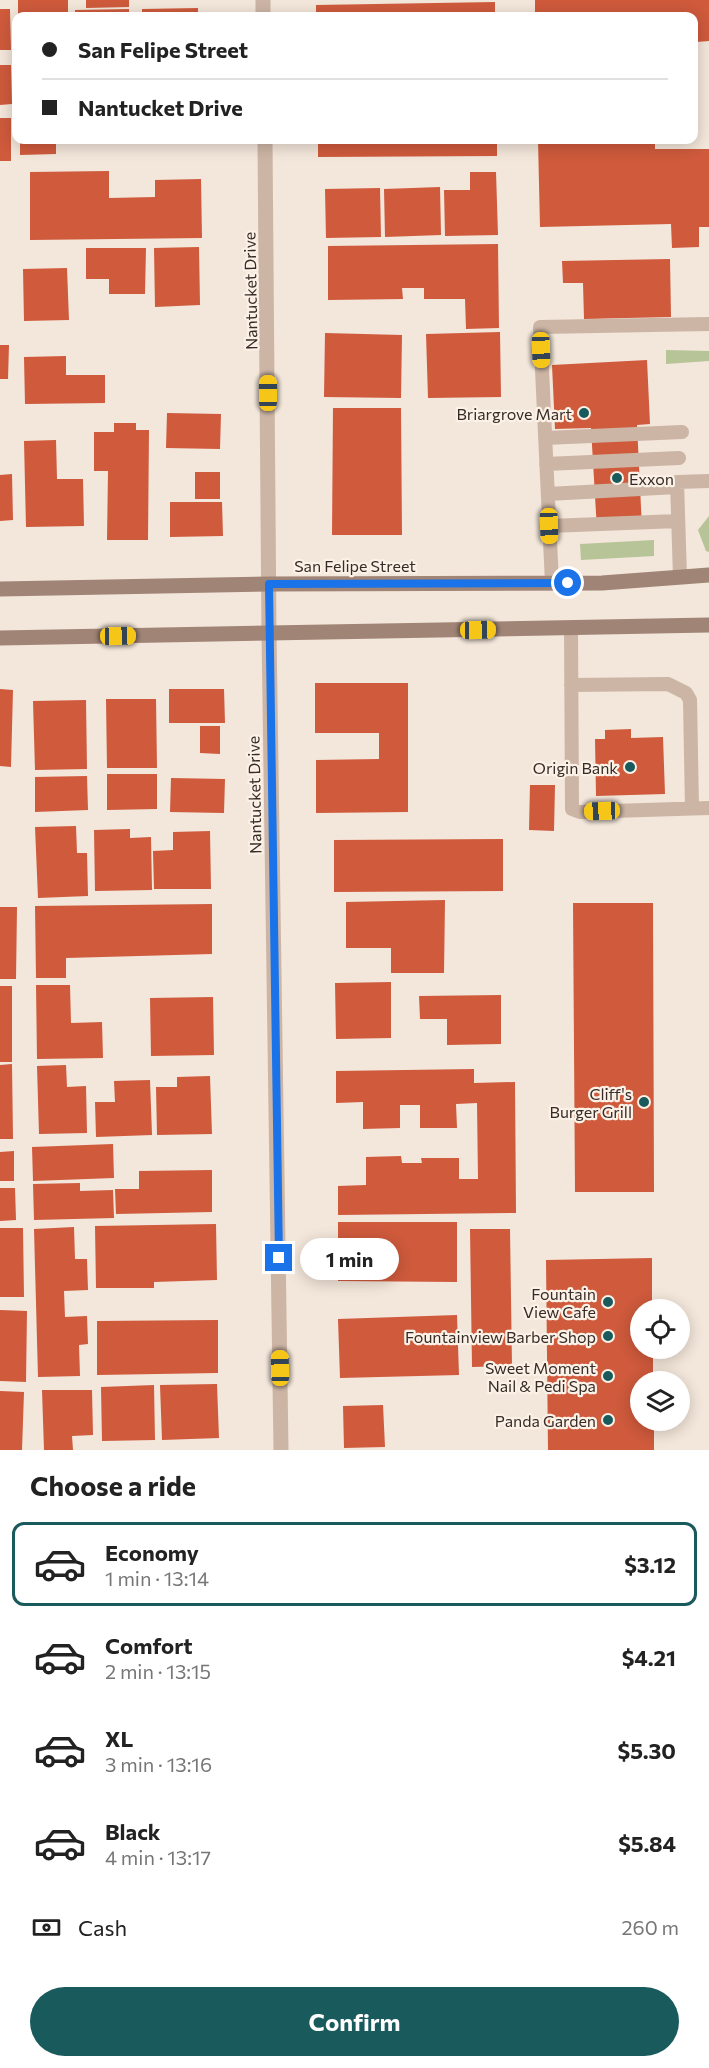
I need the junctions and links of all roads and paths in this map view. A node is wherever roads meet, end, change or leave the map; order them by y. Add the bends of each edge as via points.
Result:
1 (265, 144) edge
2 (709, 324) edge
3 (682, 432) dead end
4 (545, 438) junction
5 (679, 458) dead end
6 (546, 464) junction
7 (709, 481) edge
8 (677, 487) junction
9 (548, 494) junction
10 (678, 521) junction
11 (549, 526) junction
12 (709, 575) edge
13 (680, 577) junction
14 (552, 583) junction
15 (269, 584) junction
16 (0, 588) edge
17 (709, 625) edge
18 (571, 628) junction
19 (269, 633) junction
20 (0, 638) edge
21 (571, 685) junction
22 (692, 808) junction
23 (709, 808) edge
24 (281, 1450) edge

1 - 15 street, Nantucket Drive
2 - 4 lane via 540,327
3 - 4 lane
4 - 6 lane
5 - 6 lane
6 - 9 lane
7 - 8 lane via 677,482
8 - 9 lane
8 - 10 lane
9 - 11 lane
10 - 11 lane
10 - 13 lane
11 - 14 lane
12 - 13 main road, San Felipe Street
13 - 14 main road, San Felipe Street
14 - 15 main road, San Felipe Street
15 - 16 main road, San Felipe Street
15 - 19 street, Nantucket Drive
17 - 18 main road
18 - 19 main road
18 - 21 lane
19 - 20 main road
19 - 24 street, Nantucket Drive
21 - 22 lane via 668,684 686,693 690,700
21 - 22 lane via 572,809 580,812
22 - 23 lane

